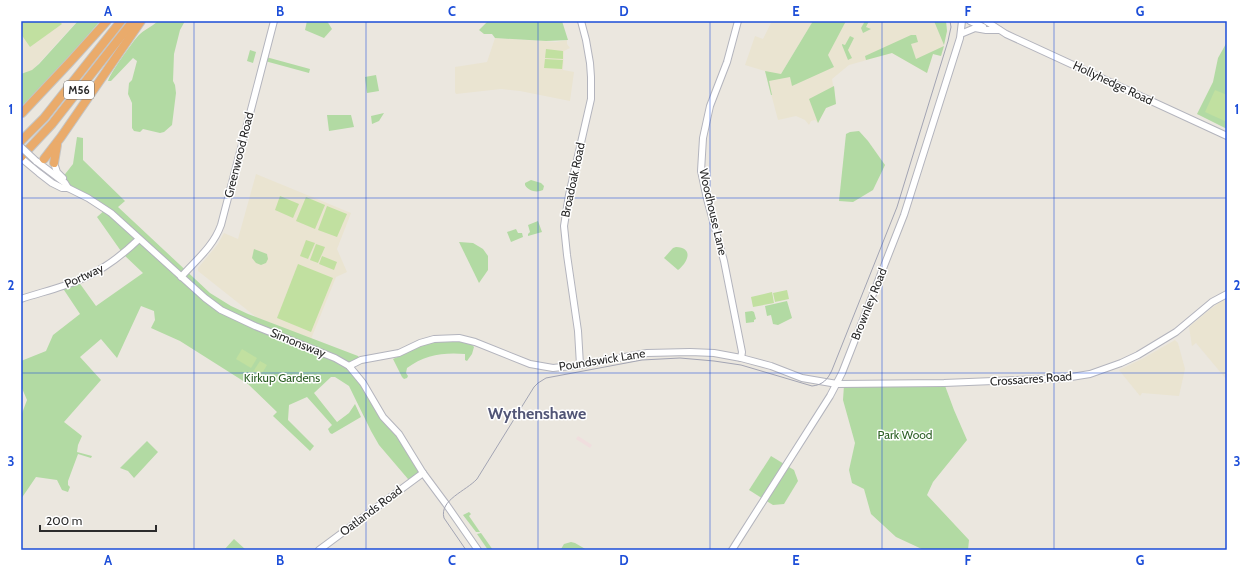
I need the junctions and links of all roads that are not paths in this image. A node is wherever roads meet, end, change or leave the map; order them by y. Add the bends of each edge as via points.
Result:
1 (106, 21) edge
2 (121, 21) edge
3 (133, 21) edge
4 (141, 21) edge
5 (274, 21) edge
6 (581, 21) edge
7 (738, 21) edge
8 (962, 21) edge
9 (968, 21) edge
10 (978, 21) edge
11 (986, 21) edge
12 (995, 30) junction
13 (961, 35) junction
14 (21, 114) edge
15 (1227, 136) edge
16 (61, 137) junction
17 (21, 141) edge
18 (21, 147) edge
19 (21, 158) edge
20 (40, 161) junction
21 (54, 163) joint
22 (32, 168) junction
23 (66, 185) junction
24 (139, 239) junction
25 (181, 277) junction
26 (1227, 294) edge
27 (21, 299) edge
28 (741, 358) junction
29 (580, 365) junction
30 (349, 366) junction
31 (837, 384) junction
32 (423, 473) junction
33 (319, 550) edge
34 (478, 550) edge
35 (732, 550) edge

1 - 14 highway, M56
2 - 17 highway, M56 via 44,118
3 - 19 highway, M56 via 52,124
4 - 16 highway, M56
5 - 25 street, Greenwood Road via 221,226 212,243
6 - 29 street, Broadoak Road via 590,63 591,99 568,195 564,226
7 - 28 street, Woodhouse Lane via 727,62 710,106 703,138 701,171 724,261 742,352
8 - 13 street, Brownley Road
9 - 12 street, Hollyhedge Road
9 - 13 street, Brownley Road
10 - 12 street
11 - 12 street, Hollyhedge Road
12 - 13 street via 975,28
12 - 15 street, Hollyhedge Road
13 - 31 street, Brownley Road via 904,215
16 - 20 highway, M56
16 - 21 highway, M56
18 - 20 street, Simonsway, bridge
19 - 22 street, Simonsway
20 - 22 street
20 - 23 street, Simonsway
21 - 23 street
22 - 23 street, Simonsway via 62,188
23 - 24 street, Simonsway via 112,213
24 - 25 street, Simonsway
24 - 27 street, Portway via 110,264 92,275
25 - 30 street, Simonsway via 221,310
26 - 31 street, Crossacres Road via 1212,302 1176,332 1138,355 1090,374 1034,380
28 - 29 street, Poundswick Lane via 702,352 666,352
28 - 31 street, Poundswick Lane via 802,378
29 - 30 street, Poundswick Lane via 553,368 530,364 476,342 459,338 434,339 399,354 360,360
30 - 32 street, Simonsway via 363,383 383,417 399,434
31 - 35 street, Brownley Road
32 - 33 street, Oatlands Road
32 - 34 street, Simonsway

